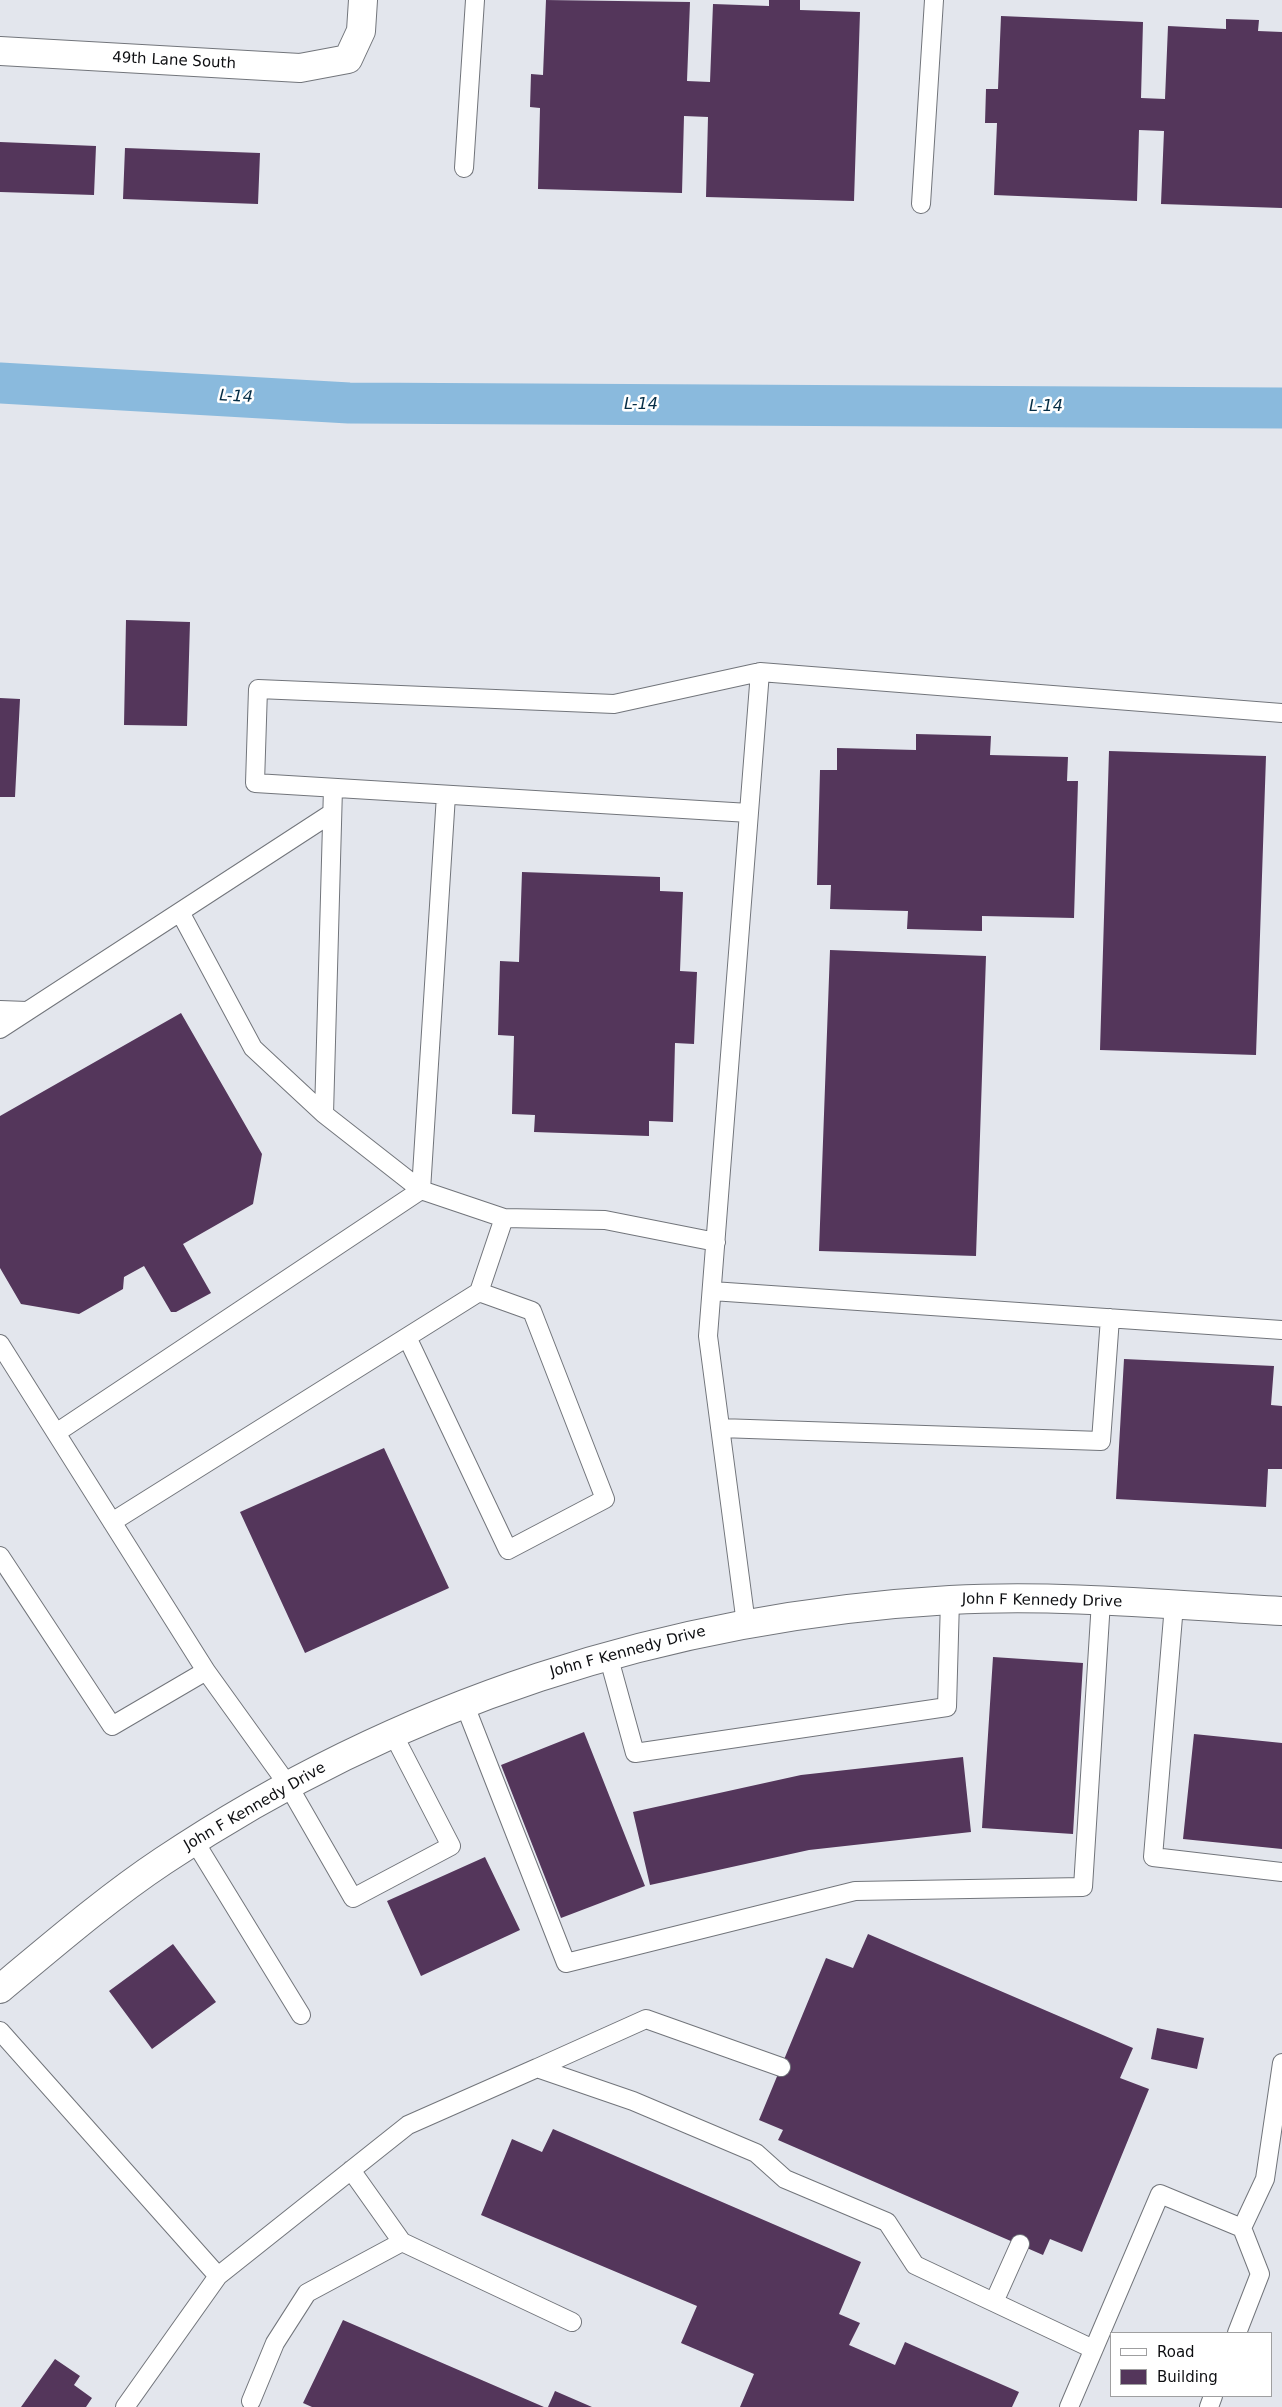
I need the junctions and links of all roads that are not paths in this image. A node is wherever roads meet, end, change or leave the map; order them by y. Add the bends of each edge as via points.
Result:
1 (363, 0) edge
2 (474, 0) edge
3 (934, 0) edge
4 (0, 52) edge
5 (464, 168) dead end
6 (921, 204) dead end
7 (760, 672) junction
8 (1282, 713) edge
9 (333, 788) junction
10 (446, 795) junction
11 (332, 813) junction
12 (749, 813) junction
13 (180, 912) junction
14 (0, 1010) edge
15 (27, 1012) junction
16 (0, 1029) edge
17 (324, 1114) junction
18 (421, 1190) junction
19 (504, 1218) junction
20 (716, 1242) junction
21 (712, 1291) junction
22 (479, 1292) junction
23 (1110, 1318) junction
24 (1282, 1330) edge
25 (407, 1337) junction
26 (0, 1344) edge
27 (720, 1428) junction
28 (56, 1433) junction
29 (112, 1522) junction
30 (0, 1556) edge
31 (950, 1600) junction
32 (1101, 1601) junction
33 (1174, 1605) junction
34 (1282, 1611) edge
35 (746, 1624) junction
36 (608, 1655) junction
37 (206, 1671) junction
38 (464, 1703) junction
39 (392, 1732) junction
40 (288, 1784) junction
41 (195, 1842) junction
42 (1282, 1872) edge
43 (0, 1990) edge
44 (301, 2015) dead end
45 (0, 2030) edge
46 (1282, 2063) edge
47 (537, 2068) junction
48 (781, 2068) dead end
49 (352, 2170) junction
50 (1242, 2228) junction
51 (402, 2242) junction
52 (1020, 2244) dead end
53 (218, 2276) junction
54 (994, 2302) junction
55 (572, 2322) dead end
56 (1237, 2332) edge
57 (1093, 2349) junction
58 (252, 2405) edge
59 (125, 2407) edge
60 (1068, 2407) edge

1 - 4 street, 49th Lane South via 361,31 348,59 300,68
2 - 5 lane
3 - 6 lane
7 - 8 lane
7 - 9 lane via 614,704 258,689 256,782
7 - 12 lane
9 - 10 lane
9 - 11 lane
10 - 12 lane
10 - 18 lane
11 - 13 lane
11 - 17 lane
12 - 20 lane
13 - 15 lane
13 - 17 lane via 253,1048
14 - 15 lane
15 - 16 lane
17 - 18 lane
18 - 19 lane
18 - 28 lane
19 - 20 lane via 605,1220
19 - 22 lane
20 - 21 lane
21 - 23 lane
21 - 27 lane via 708,1336
22 - 25 lane
22 - 25 lane via 532,1310 605,1499 508,1550
23 - 24 lane
23 - 27 lane via 1101,1441
25 - 29 lane
26 - 28 lane
27 - 35 lane
28 - 29 lane
29 - 37 lane
30 - 37 lane via 112,1726
31 - 32 street, John F Kennedy Drive via 1032,1598
31 - 35 street, John F Kennedy Drive via 813,1612
31 - 36 lane via 947,1707 635,1753
32 - 33 street, John F Kennedy Drive
32 - 38 lane via 1083,1887 855,1891 566,1963
33 - 34 street, John F Kennedy Drive
33 - 42 lane via 1153,1857
35 - 36 street, John F Kennedy Drive via 698,1632
36 - 38 street, John F Kennedy Drive
37 - 40 lane
38 - 39 street, John F Kennedy Drive
39 - 40 street, John F Kennedy Drive
39 - 40 lane via 451,1846 353,1898
40 - 41 street, John F Kennedy Drive
41 - 43 street, John F Kennedy Drive via 163,1861 76,1926
41 - 44 lane
45 - 53 lane
46 - 50 lane via 1265,2179
47 - 48 lane via 646,2019
47 - 49 lane via 408,2125
47 - 54 lane via 633,2101 756,2153 785,2179 887,2222 914,2265
49 - 51 lane
49 - 53 lane
50 - 56 lane via 1260,2274
50 - 57 lane via 1160,2194
51 - 55 lane
51 - 58 lane via 307,2293 275,2343
52 - 54 lane
53 - 59 lane
54 - 57 lane
57 - 60 lane

